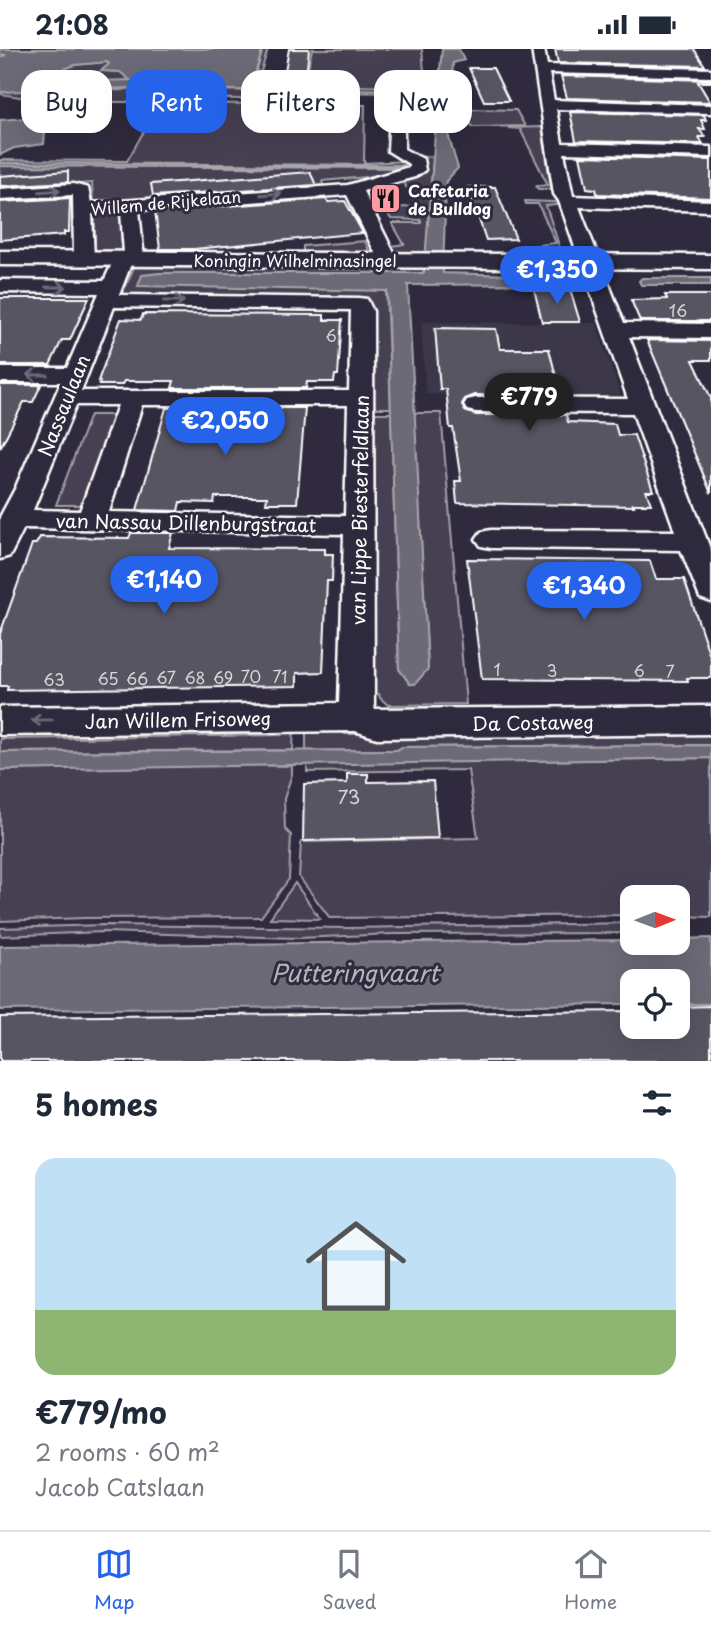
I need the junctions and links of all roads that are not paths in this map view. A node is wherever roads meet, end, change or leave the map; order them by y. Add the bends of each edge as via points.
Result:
1 (538, 49) edge
2 (543, 69) junction
3 (711, 73) edge
4 (547, 104) junction
5 (711, 109) edge
6 (396, 133) edge
7 (555, 148) junction
8 (711, 152) edge
9 (350, 190) junction
10 (0, 194) edge
11 (568, 201) junction
12 (130, 206) junction
13 (711, 206) edge
14 (82, 209) junction
15 (0, 258) edge
16 (84, 259) junction
17 (128, 259) junction
18 (388, 261) junction
19 (589, 262) junction
20 (711, 263) edge
21 (0, 286) edge
22 (109, 294) junction
23 (614, 330) junction
24 (711, 331) edge
25 (0, 375) edge
26 (70, 387) junction
27 (132, 398) junction
28 (361, 398) junction
29 (476, 405) dead end
30 (642, 406) junction
31 (0, 489) edge
32 (29, 489) junction
33 (13, 519) junction
34 (92, 519) junction
35 (359, 525) junction
36 (491, 539) dead end
37 (693, 541) junction
38 (0, 549) edge
39 (711, 591) edge
40 (356, 717) junction
41 (711, 720) edge
42 (0, 721) edge

1 - 2 street
2 - 3 street
2 - 4 street
4 - 5 street
4 - 7 street
6 - 9 street, Willem de Rijkelaan via 396,151 417,162 417,170
7 - 8 street
7 - 11 street
12 -> 9 street, Willem de Rijkelaan
9 - 18 street
10 -> 14 street, Willem de Rijkelaan via 79,190
11 - 13 street
11 - 19 street
12 - 14 street, Willem de Rijkelaan
12 - 17 street
14 - 16 street
15 - 16 street, Koningin Wilhelminasingel
16 - 17 street, Koningin Wilhelminasingel
17 - 18 street, Koningin Wilhelminasingel
17 - 22 street, Nassaulaan
18 - 19 street, Koningin Wilhelminasingel
19 - 20 street, Koningin Wilhelminasingel
19 - 23 street
21 -> 22 street
22 - 26 street, Nassaulaan
22 -> 28 street, van Lippe Biesterfeldlaan via 359,304
23 - 24 street
23 - 30 street
26 -> 25 street
26 - 27 street
26 - 32 street, Nassaulaan
27 - 28 street
27 - 34 street
28 - 35 street, van Lippe Biesterfeldlaan
29 - 30 street
30 - 37 street
31 - 32 street
32 - 33 street, Nassaulaan
33 - 34 street, van Nassau Dillenburgstraat
33 - 38 street, Nassaulaan
34 - 35 street, van Nassau Dillenburgstraat
35 - 40 street, van Lippe Biesterfeldlaan
36 - 37 street
37 - 39 street
40 - 41 street, Da Costaweg via 377,724
40 -> 42 street, Jan Willem Frisoweg

